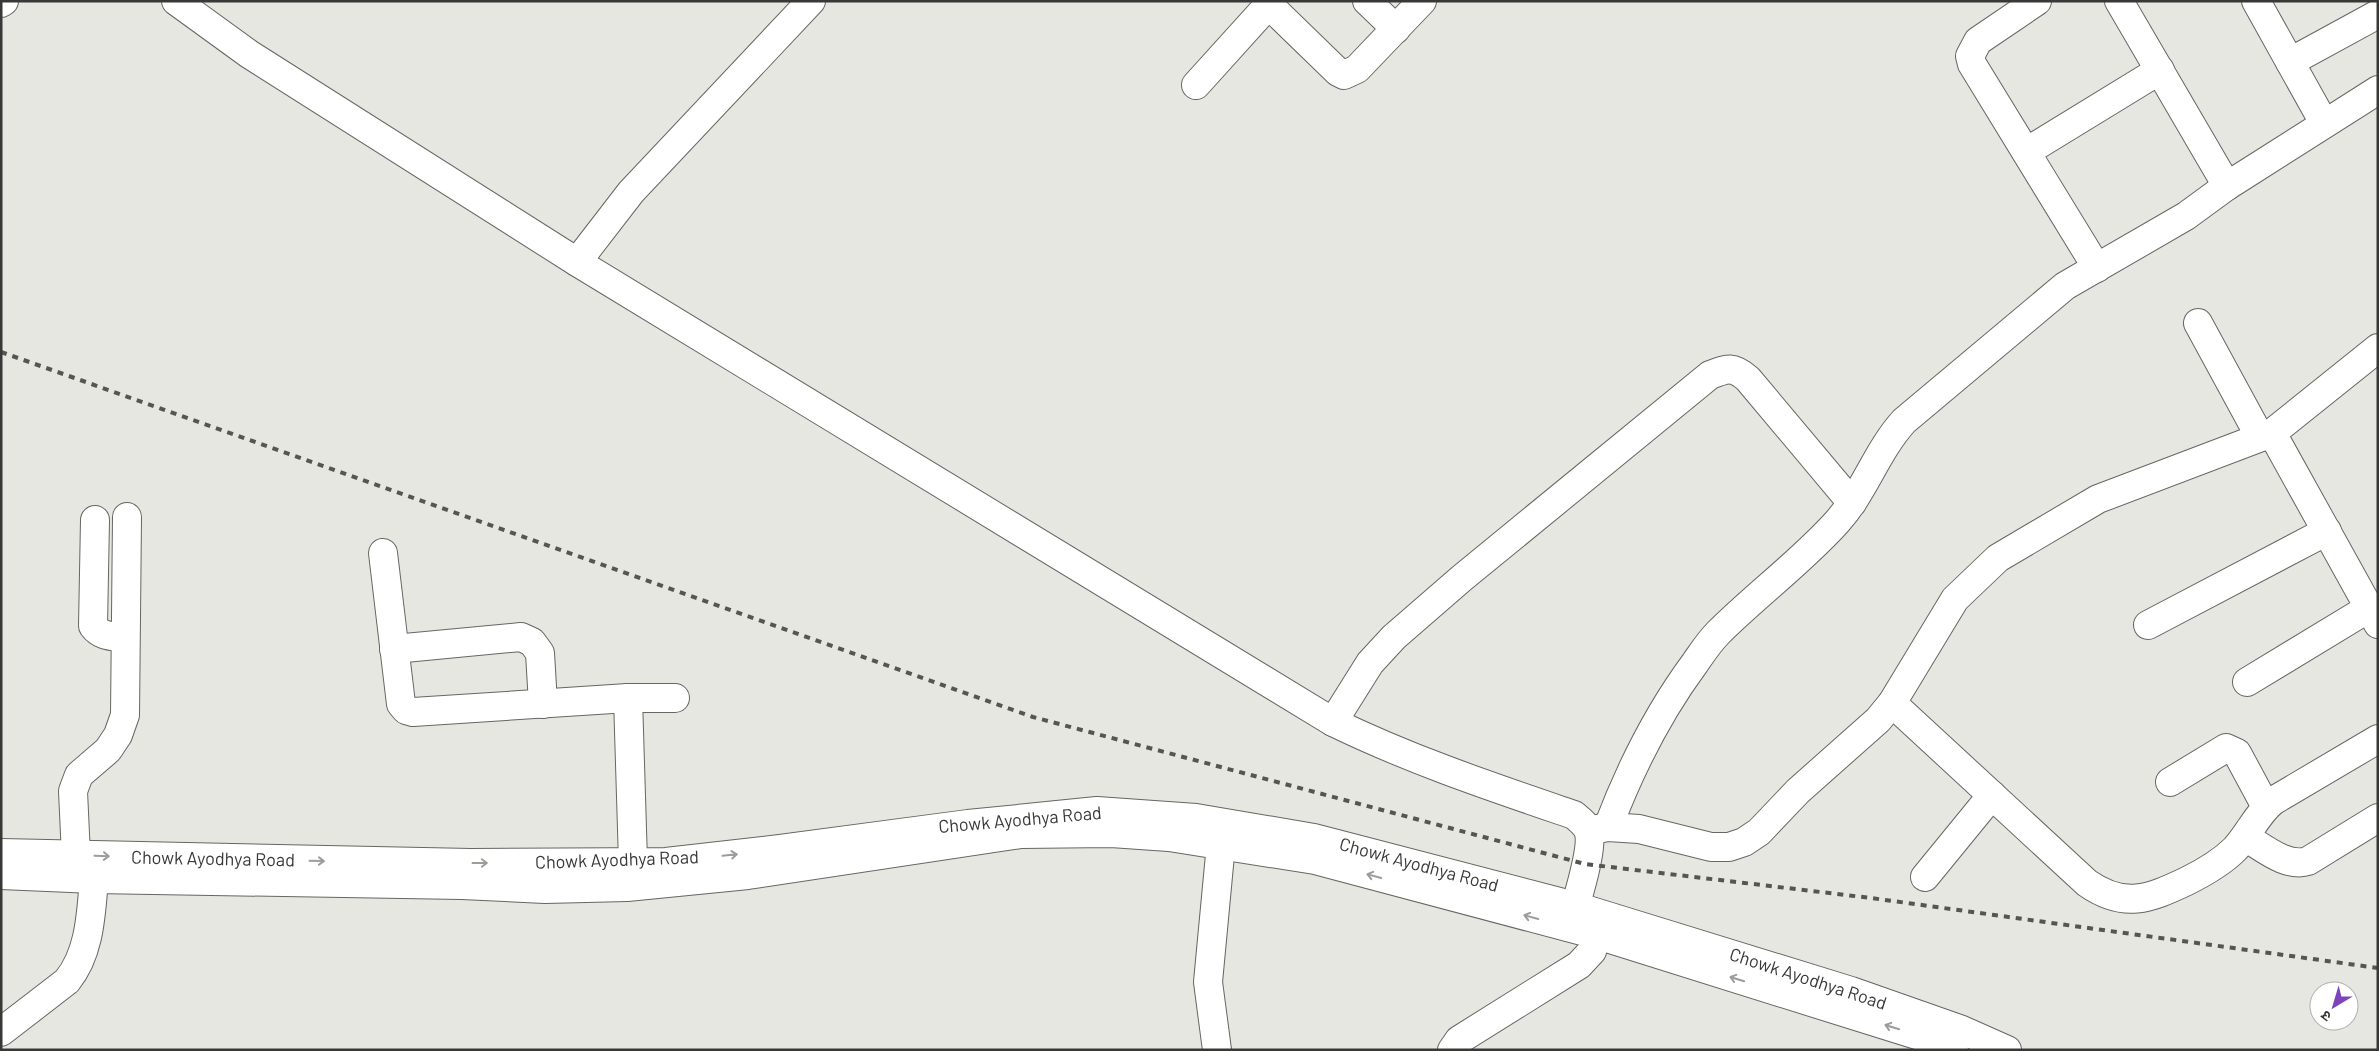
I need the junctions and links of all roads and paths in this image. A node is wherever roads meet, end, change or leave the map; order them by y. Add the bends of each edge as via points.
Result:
1 (176, 1) edge
2 (811, 1) edge
3 (1367, 1) edge
4 (1422, 1) edge
5 (2038, 1) edge
6 (2119, 1) edge
7 (2256, 1) edge
8 (1271, 3) edge
9 (2378, 14) edge
10 (1396, 28) junction
11 (2290, 62) junction
12 (2160, 70) junction
13 (1196, 85) dead end
14 (2378, 90) edge
15 (2324, 123) junction
16 (2026, 152) junction
17 (2228, 186) junction
18 (577, 262) junction
19 (2097, 268) junction
20 (2198, 323) dead end
21 (2378, 348) edge
22 (2266, 435) junction
23 (1852, 503) junction
24 (126, 517) dead end
25 (95, 520) dead end
26 (2327, 531) junction
27 (382, 553) dead end
28 (2373, 616) edge
29 (2148, 625) dead end
30 (125, 638) junction
31 (394, 648) junction
32 (2247, 682) dead end
33 (628, 698) junction
34 (675, 698) dead end
35 (1892, 703) junction
36 (543, 704) junction
37 (1333, 722) junction
38 (2378, 739) edge
39 (2170, 782) dead end
40 (1992, 795) junction
41 (2266, 807) junction
42 (2378, 818) edge
43 (1598, 829) junction
44 (2245, 837) junction
45 (1221, 844) junction
46 (1, 853) edge
47 (76, 856) junction
48 (633, 862) junction
49 (1, 874) edge
50 (545, 876) junction
51 (1925, 877) dead end
52 (94, 879) junction
53 (1572, 917) junction
54 (1597, 935) junction
55 (1, 1032) edge
56 (1919, 1043) edge
57 (1217, 1050) edge
58 (1452, 1050) edge
59 (1954, 1050) edge
60 (2007, 1050) edge

1 - 18 street via 249,54
2 - 18 street via 631,192
3 - 10 street
4 - 10 street
5 - 16 street via 1978,41 1970,56
6 - 12 street
7 - 11 street
8 - 10 street via 1344,75 1356,70
8 - 13 street
9 - 11 street
11 - 15 street
12 - 16 street
12 - 17 street
14 - 15 street
15 - 17 street
16 - 19 street
17 - 19 street via 2179,220
18 - 37 street
19 - 23 street via 2065,286 1904,422 1881,450
20 - 22 street
21 - 22 street
22 - 26 street
22 - 35 street via 2098,499 1998,558 1955,599
23 - 37 street via 1748,379 1737,370 1726,369 1710,375 1394,637 1370,664
23 - 43 street via 1837,523 1716,635 1675,690 1620,795
24 - 30 street
25 - 30 street via 93,626 104,635
26 - 28 street
26 - 29 street
27 - 31 street
28 - 32 street
30 - 47 street via 124,715 118,735 108,750 79,775 73,791
31 - 36 street via 401,704 406,710
31 - 36 street via 521,637 532,642 540,653
33 - 34 street
33 - 36 street
33 - 48 street
35 - 40 street
35 - 43 street via 1878,720 1798,791 1760,832 1744,842 1729,847 1711,847 1639,829
37 - 43 street via 1423,763 1574,815
38 - 41 street
39 - 41 street via 2226,748 2238,754
40 - 44 street via 2087,883 2119,899 2144,899 2185,882 2211,869
40 - 51 street
41 - 44 street
42 - 44 street via 2308,862 2299,864 2290,863
43 - 53 street via 1590,838
45 - 50 street, Chowk Ayodhya Road via 1111,833 1021,834 748,874 627,887
53 -> 45 street, Chowk Ayodhya Road via 1316,860
45 - 57 street via 1208,982
46 - 47 street, Chowk Ayodhya Road
47 -> 50 street, Chowk Ayodhya Road
48 - 50 street, Chowk Ayodhya Road
48 -> 53 street, Chowk Ayodhya Road via 666,862 780,850 968,824 1096,811 1196,818 1314,838
49 - 52 street, Chowk Ayodhya Road
50 - 52 street, Chowk Ayodhya Road via 462,884
52 - 55 street via 91,913 81,961 75,972
53 - 54 street, Chowk Ayodhya Road
53 - 60 street, Chowk Ayodhya Road via 1851,991 1962,1030
56 -> 54 street, Chowk Ayodhya Road
54 - 58 street via 1592,951 1579,965 1459,1040
56 - 59 street, Chowk Ayodhya Road

